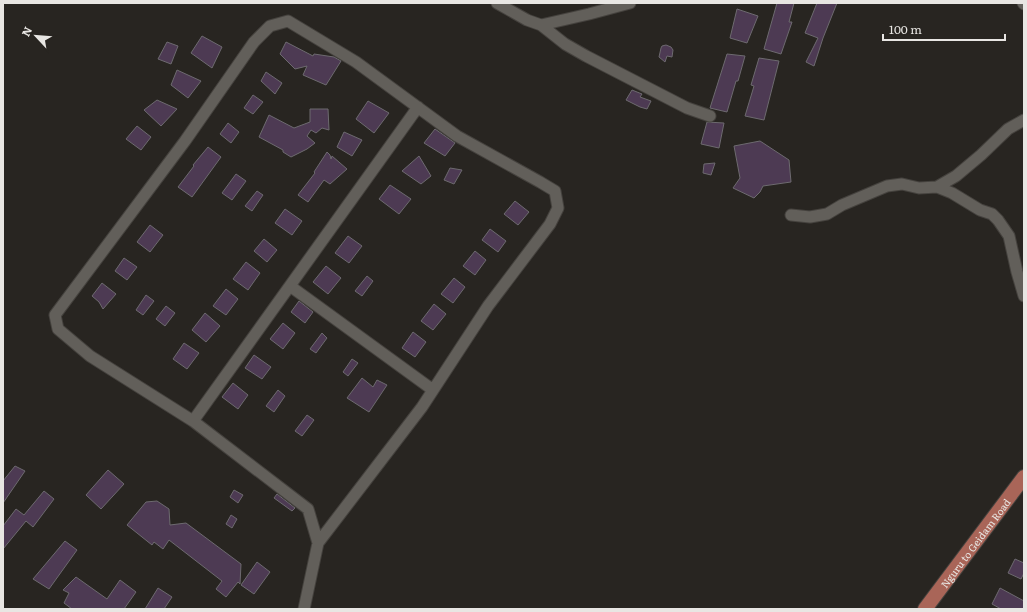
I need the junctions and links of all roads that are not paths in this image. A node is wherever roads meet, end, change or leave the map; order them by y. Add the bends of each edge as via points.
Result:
1 (497, 3) edge
2 (630, 3) edge
3 (541, 25) junction
4 (418, 107) junction
5 (710, 116) dead end
6 (1024, 120) edge
7 (938, 187) junction
8 (791, 215) dead end
9 (290, 286) junction
10 (1024, 296) edge
11 (433, 390) junction
12 (193, 421) junction
13 (1024, 477) edge
14 (318, 543) junction
15 (304, 609) edge
16 (925, 609) edge

1 - 3 street
2 - 3 street
3 - 5 street via 565,44 586,56 687,108
4 - 9 street
4 - 11 street via 458,136 555,191 558,208 550,224 488,306
4 - 12 street via 356,62 288,21 270,26 254,42 185,141 55,315 58,329 90,356
6 - 7 street via 1008,129 956,176
7 - 8 street via 919,188 902,184 887,186 827,214 810,217
7 - 10 street via 992,214 998,220 1009,236
9 - 11 street
9 - 12 street
11 - 14 street
12 - 14 street via 308,509
13 - 16 main road, Nguru to Geidam Road
14 - 15 street

